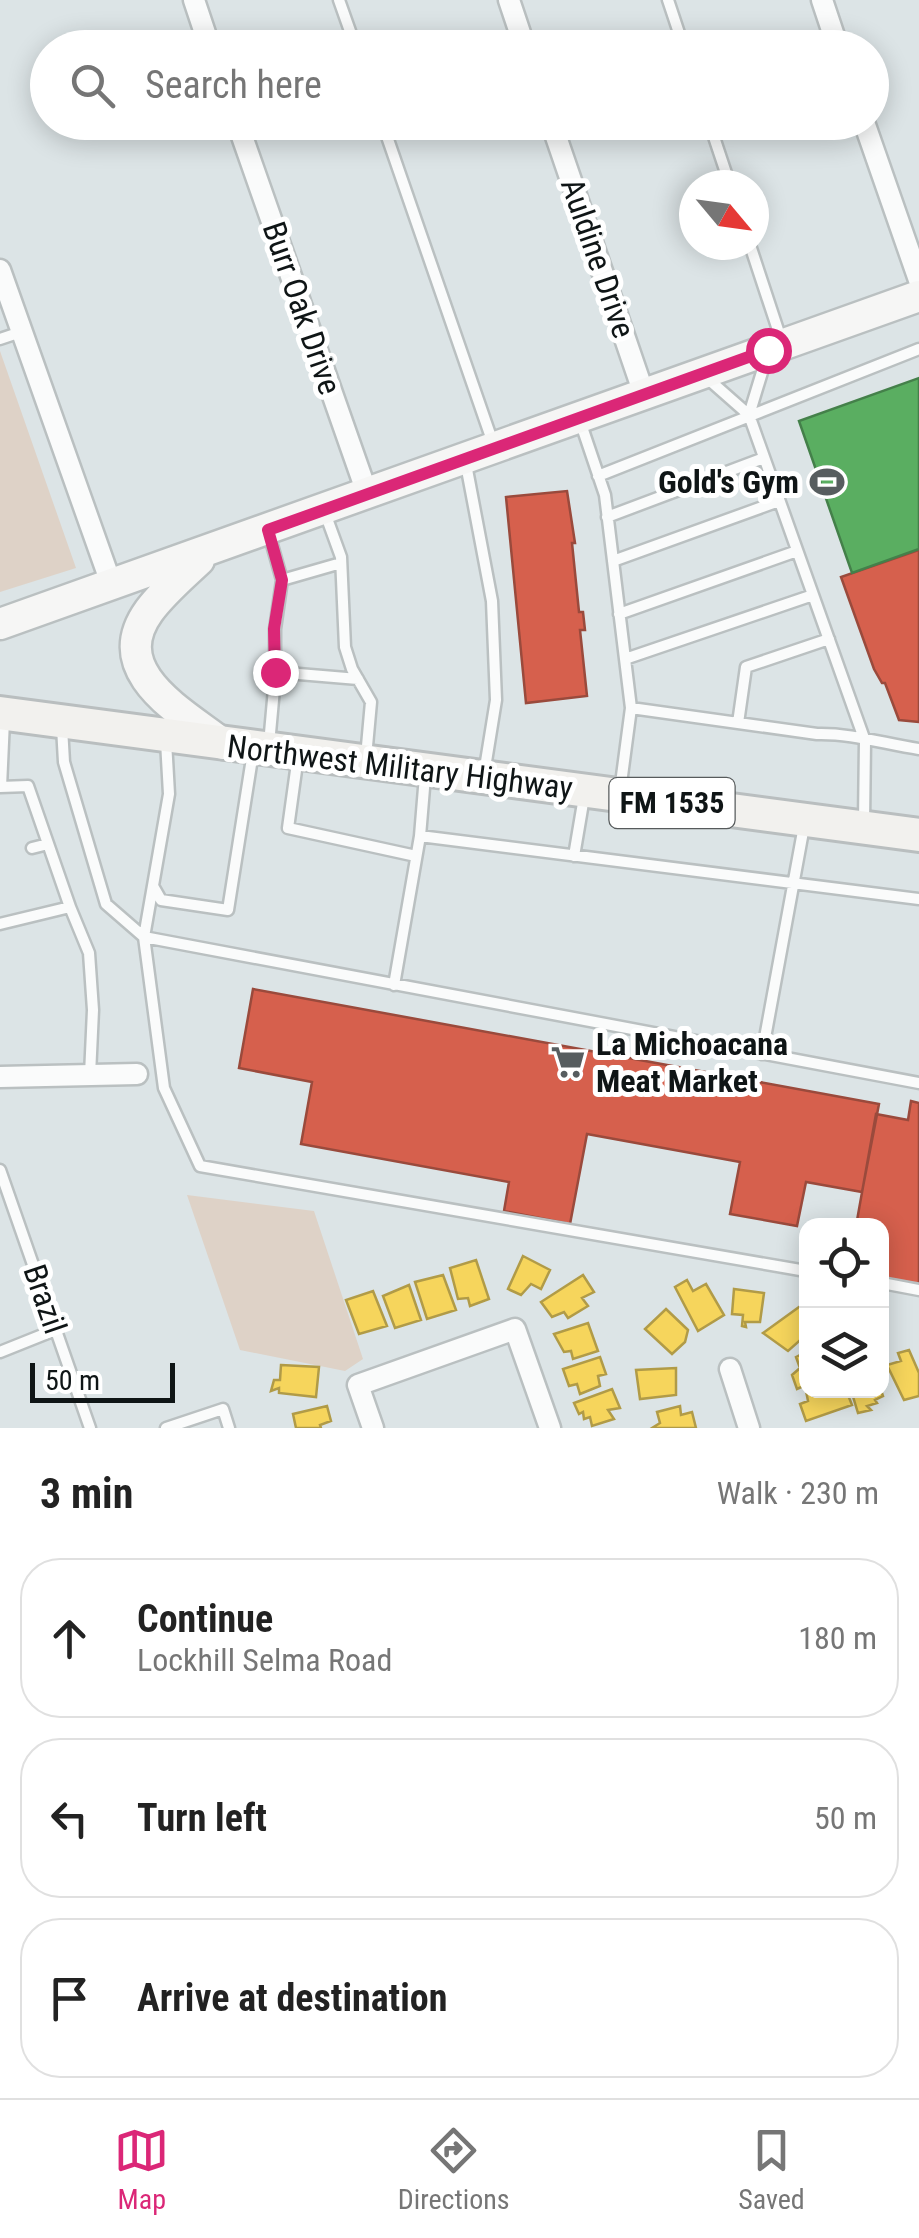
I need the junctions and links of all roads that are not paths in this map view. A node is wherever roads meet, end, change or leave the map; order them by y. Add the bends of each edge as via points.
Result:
1 (194, 0) edge
2 (340, 0) edge
3 (509, 0) edge
4 (668, 0) edge
5 (822, 0) edge
6 (204, 30) edge
7 (350, 30) edge
8 (520, 30) edge
9 (678, 30) edge
10 (832, 30) edge
11 (243, 140) edge
12 (388, 140) edge
13 (557, 140) edge
14 (715, 140) edge
15 (870, 140) edge
16 (725, 170) edge
17 (754, 260) edge
18 (0, 270) edge
19 (919, 280) edge
20 (919, 296) edge
21 (22, 332) junction
22 (0, 339) edge
23 (776, 348) junction
24 (919, 349) edge
25 (702, 374) junction
26 (644, 394) junction
27 (748, 415) junction
28 (578, 418) junction
29 (494, 447) junction
30 (465, 458) junction
31 (764, 458) junction
32 (598, 476) junction
33 (368, 493) junction
34 (779, 501) junction
35 (324, 509) junction
36 (607, 517) junction
37 (268, 530) junction
38 (208, 551) junction
39 (797, 551) junction
40 (613, 561) junction
41 (341, 563) junction
42 (282, 580) junction
43 (112, 586) junction
44 (813, 594) junction
45 (620, 614) junction
46 (0, 624) edge
47 (829, 639) junction
48 (625, 659) junction
49 (275, 672) junction
50 (358, 679) junction
51 (631, 708) junction
52 (2, 714) edge
53 (62, 722) junction
54 (738, 723) junction
55 (166, 736) junction
56 (866, 740) junction
57 (261, 749) junction
58 (919, 749) edge
59 (365, 762) junction
60 (426, 770) junction
61 (483, 778) junction
62 (1, 788) edge
63 (585, 791) junction
64 (620, 796) junction
65 (806, 820) junction
66 (864, 828) junction
67 (919, 835) edge
68 (420, 836) junction
69 (48, 844) junction
70 (32, 848) dead end
71 (416, 856) junction
72 (574, 856) junction
73 (792, 882) junction
74 (153, 886) junction
75 (919, 899) edge
76 (70, 907) junction
77 (0, 924) edge
78 (144, 937) junction
79 (394, 985) junction
80 (762, 1054) junction
81 (136, 1074) dead end
82 (90, 1075) junction
83 (0, 1078) edge
84 (919, 1083) edge
85 (0, 1170) edge
86 (799, 1269) edge
87 (889, 1285) edge
88 (919, 1290) edge
89 (55, 1330) junction
90 (0, 1352) edge
91 (730, 1368) dead end
92 (90, 1428) edge
93 (166, 1428) edge
94 (229, 1428) edge
95 (373, 1428) edge
96 (550, 1428) edge
97 (748, 1428) edge

1 - 6 street
2 - 7 lane
3 - 8 street
4 - 9 lane
5 - 10 street
11 - 33 street, Burr Oak Drive
12 - 29 lane
13 - 26 street, Auldine Drive
14 - 16 lane
15 - 19 street
17 - 23 lane
18 - 21 street
20 - 23 main road
21 - 22 lane
21 - 43 street
23 - 25 main road
23 - 27 lane
24 - 27 lane
25 - 26 main road
25 - 27 lane
26 - 28 main road
27 - 31 lane
27 - 32 lane
28 - 29 main road
28 - 32 lane
29 - 30 main road
30 - 33 main road
30 - 61 lane via 492,601 496,700
31 - 34 lane
31 - 36 lane
32 - 36 lane
33 - 35 main road
34 - 39 lane
34 - 40 lane
35 - 37 main road
35 - 41 lane
36 - 40 lane
37 - 38 main road
37 - 42 lane
38 - 43 main road
38 - 57 main road via 148,612 135,641 136,658 155,690
39 - 44 lane
39 - 45 lane
40 - 45 lane
41 - 42 lane
41 - 50 lane via 345,647
42 - 49 lane
43 - 46 main road
44 - 47 lane
44 - 48 lane
45 - 48 lane
47 - 54 lane via 746,667
47 - 56 lane
48 - 51 lane
49 - 50 lane
49 - 57 lane
50 - 59 lane via 371,702
51 - 54 lane
51 - 64 lane
52 - 53 main road, Northwest Military Highway / FM 1535
52 - 62 lane
53 - 55 main road, Northwest Military Highway / FM 1535
53 - 78 lane via 64,762 106,904
54 - 56 lane
55 - 57 main road, Northwest Military Highway / FM 1535
55 - 74 lane via 168,794
56 - 58 lane
56 - 66 lane
57 - 59 main road, Northwest Military Highway / FM 1535
57 - 71 lane via 288,828
57 - 74 lane via 228,910 161,900
59 - 60 main road, Northwest Military Highway / FM 1535
60 - 61 main road, Northwest Military Highway / FM 1535
60 - 68 lane
61 - 63 main road, Northwest Military Highway / FM 1535
62 - 69 lane via 28,786
63 - 64 main road, Northwest Military Highway / FM 1535
63 - 72 lane
64 - 65 main road, Northwest Military Highway / FM 1535
65 - 66 main road, Northwest Military Highway / FM 1535
65 - 73 lane
66 - 67 main road, Northwest Military Highway / FM 1535
68 - 71 lane
68 - 72 lane
69 - 70 lane
69 - 76 lane
71 - 79 lane
72 - 73 lane
73 - 75 lane
73 - 80 lane
74 - 78 lane
76 - 77 lane
76 - 82 lane via 90,953
78 - 79 lane
78 - 86 lane via 164,1088 200,1166
79 - 80 lane
80 - 84 lane
81 - 82 street
82 - 83 street
85 - 89 lane, Brazil
87 - 88 lane
89 - 90 lane
89 - 92 lane, Brazil
91 - 97 street
93 - 94 lane via 223,1409
95 - 96 street via 358,1385 515,1329

